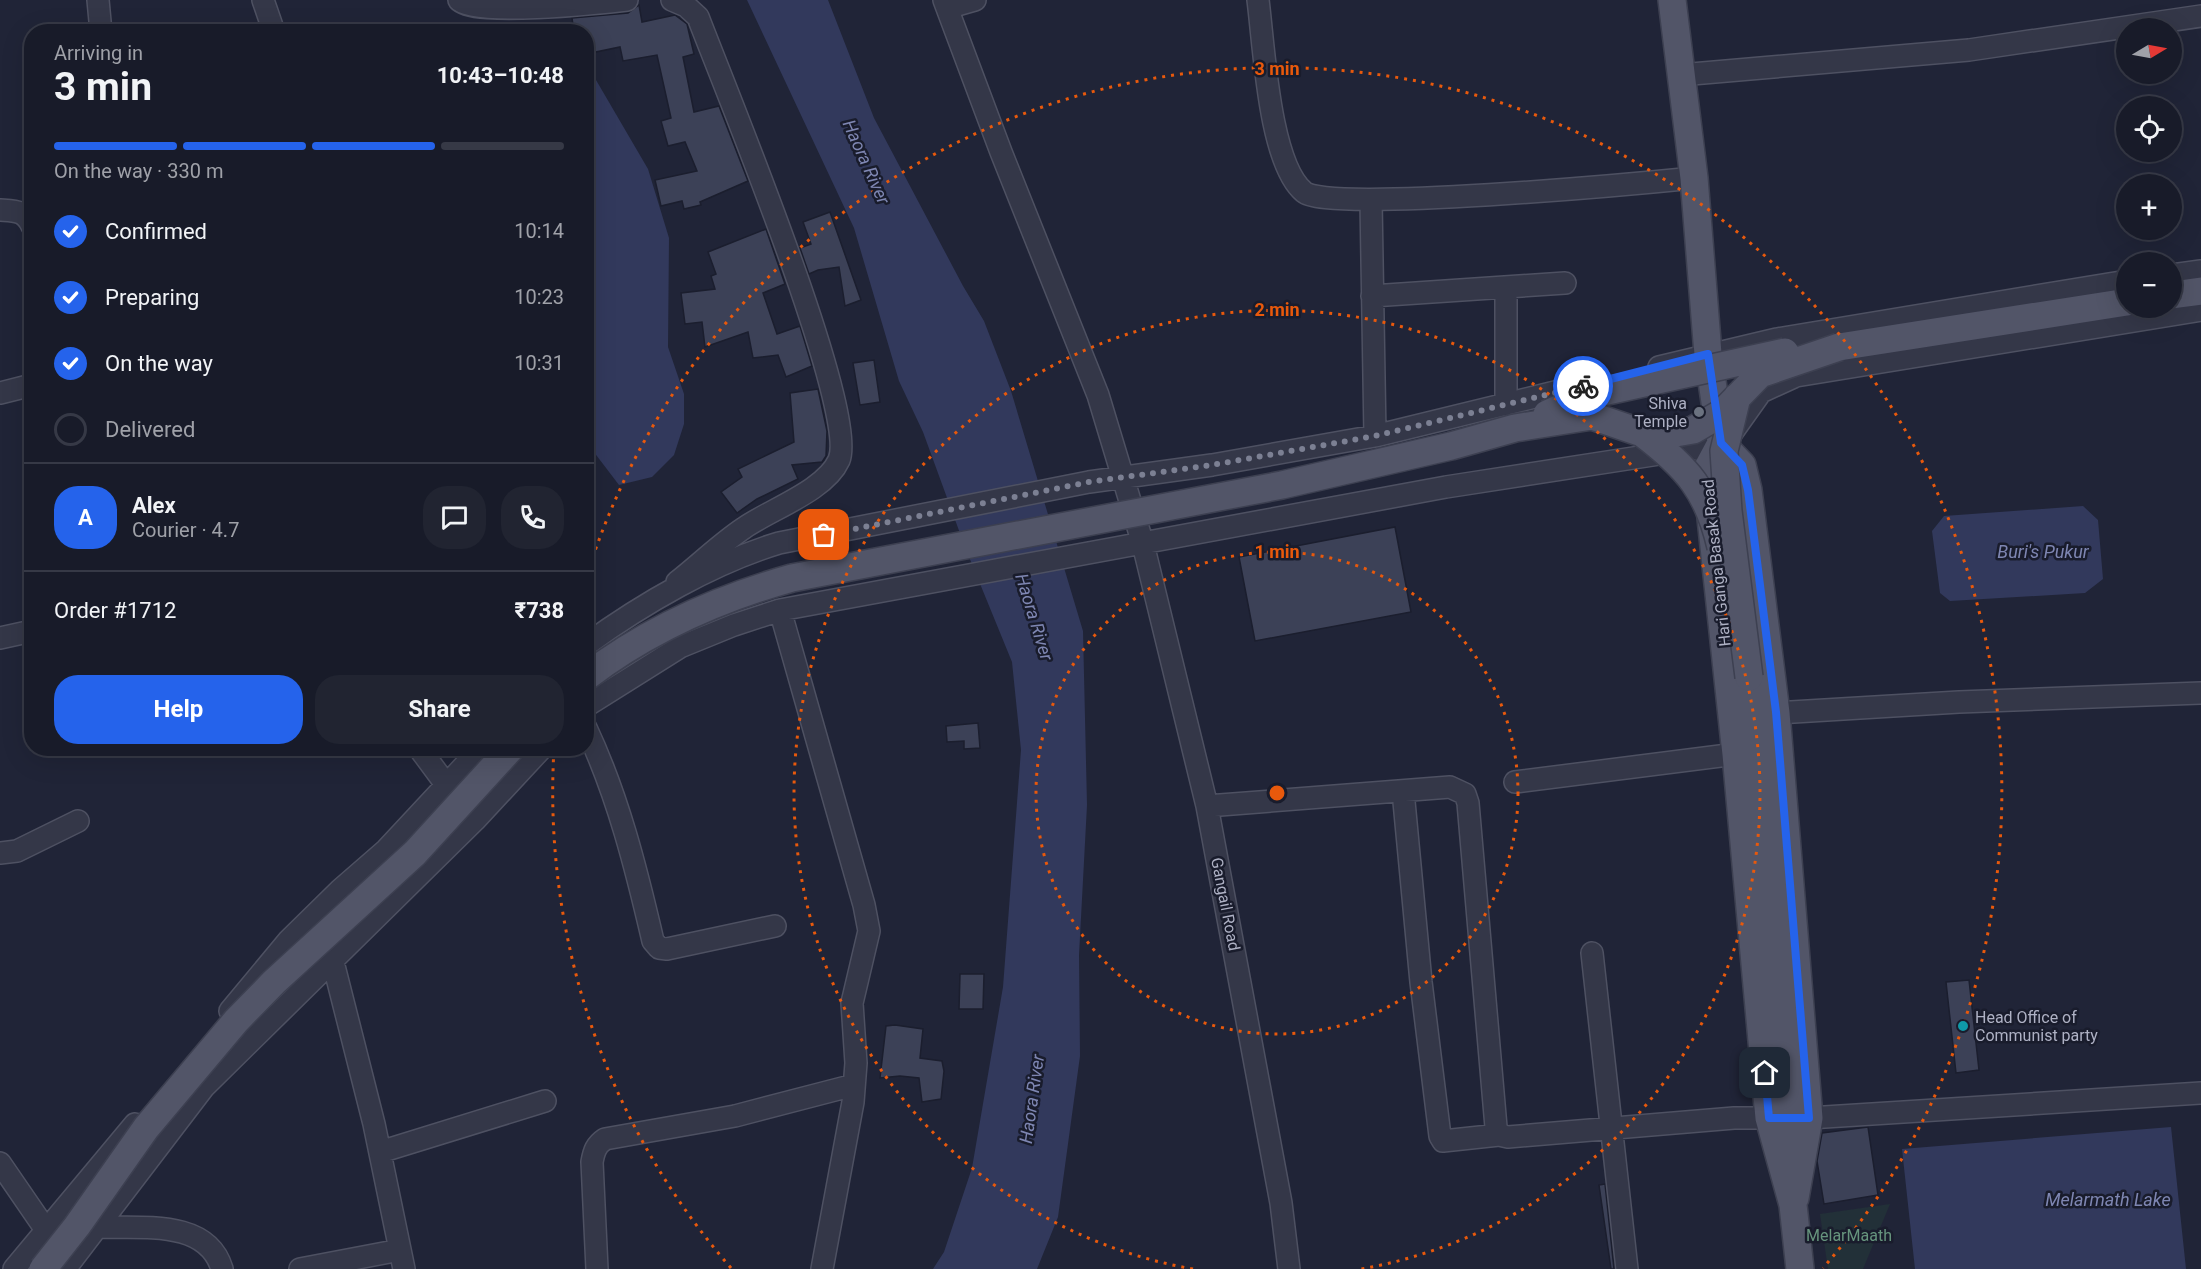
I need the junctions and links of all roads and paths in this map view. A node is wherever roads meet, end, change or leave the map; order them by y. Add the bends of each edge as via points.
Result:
1 (98, 0) edge
2 (263, 0) edge
3 (459, 0) edge
4 (627, 0) edge
5 (672, 0) edge
6 (975, 0) edge
7 (1258, 0) edge
8 (1672, 0) edge
9 (599, 2) edge
10 (946, 4) edge
11 (2201, 16) edge
12 (100, 24) edge
13 (271, 24) edge
14 (1680, 75) junction
15 (1694, 178) junction
16 (1371, 201) junction
17 (0, 210) edge
18 (24, 214) edge
19 (2201, 271) edge
20 (2182, 274) edge
21 (1565, 283) dead end
22 (2116, 284) edge
23 (1506, 287) junction
24 (2201, 291) edge
25 (2182, 294) edge
26 (1372, 296) junction
27 (2116, 304) edge
28 (2201, 310) edge
29 (1839, 347) junction
30 (1708, 354) junction
31 (24, 387) edge
32 (0, 393) edge
33 (1737, 397) junction
34 (1511, 416) junction
35 (1642, 433) junction
36 (1375, 436) junction
37 (1721, 443) junction
38 (1122, 477) junction
39 (1143, 544) junction
40 (648, 603) junction
41 (780, 610) junction
42 (24, 632) edge
43 (1, 634) edge
44 (594, 640) edge
45 (594, 671) edge
46 (1749, 677) junction
47 (2201, 693) edge
48 (594, 701) edge
49 (1776, 712) junction
50 (594, 747) edge
51 (1736, 754) junction
52 (425, 756) edge
53 (474, 756) edge
54 (504, 756) edge
55 (535, 756) edge
56 (1515, 782) dead end
57 (447, 788) junction
58 (1402, 790) junction
59 (1207, 806) junction
60 (475, 820) junction
61 (78, 821) dead end
62 (0, 853) edge
63 (776, 926) dead end
64 (1592, 953) dead end
65 (333, 962) junction
66 (854, 1085) junction
67 (2201, 1093) edge
68 (545, 1101) dead end
69 (1789, 1118) junction
70 (1611, 1126) junction
71 (1499, 1135) junction
72 (380, 1152) junction
73 (0, 1163) edge
74 (98, 1227) junction
75 (46, 1230) junction
76 (402, 1260) edge
77 (1283, 1267) edge
78 (14, 1269) edge
79 (43, 1269) edge
80 (65, 1269) edge
81 (222, 1269) edge
82 (300, 1269) edge
83 (597, 1269) edge
84 (822, 1269) edge
85 (1627, 1269) edge
86 (1800, 1269) edge

1 - 12 street
2 - 13 street
3 - 9 street via 480,8
4 - 9 street
5 - 40 street via 698,17 787,247 834,400 842,441 839,459 831,473 745,527
6 - 10 street
7 - 16 street via 1278,142 1287,170 1305,194 1313,198
8 - 14 main road
10 - 38 street, Gangail Road via 1098,395
11 - 14 street via 1969,50
14 - 15 main road
15 - 16 street via 1611,187
15 - 30 main road
16 - 26 street
17 - 18 street
19 - 20 street
21 - 23 street
22 - 30 street via 1777,339
23 - 26 street
23 - 34 street
24 - 25 main road
26 - 36 street
27 - 29 main road
28 - 37 street via 1797,376 1761,392
29 - 33 main road, bridge via 1760,374
29 - 34 main road, bridge via 1804,348 1588,395
30 - 34 street
30 - 37 main road
31 - 32 street
33 - 35 main road, bridge via 1722,413 1693,430
33 - 46 main road, bridge via 1724,451
34 - 35 main road, bridge via 1592,416
34 - 36 street
34 - 45 main road, bridge via 1440,449 1282,485 792,578 680,618
35 - 46 main road, bridge via 1674,457 1701,489 1719,539
36 - 38 street
37 - 39 street via 1446,487
37 - 49 main road via 1742,465 1748,490
37 - 51 main road, Hari Ganga Basak Road via 1706,471
38 - 39 street, Gangail Road
38 - 40 street via 779,543 747,553
39 - 41 street
39 - 59 street, Gangail Road
40 - 44 street
41 - 48 street via 681,647
41 - 66 street via 869,930 852,1003 856,1042
42 - 43 street
46 - 69 main road
47 - 49 street
49 - 69 main road
50 - 63 street via 614,793 658,948
51 - 56 street
51 - 69 main road, Hari Ganga Basak Road
52 - 57 street
53 - 57 street
54 - 79 main road, bridge via 408,860 236,1021 146,1128
55 - 60 street
57 - 60 street
57 - 75 street via 289,940
58 - 59 street
58 - 71 street via 1450,787 1465,794 1468,803
58 - 71 street via 1440,1136 1443,1141 1452,1142
59 - 77 street, Gangail Road via 1281,1203
60 - 65 street
61 - 62 street via 17,851
64 - 70 street
65 - 72 street
65 - 74 street via 204,1088
66 - 83 street via 735,1116 600,1142 591,1162
66 - 84 street
67 - 69 street
68 - 72 street
69 - 70 street
69 - 86 main road
70 - 71 street
70 - 85 street
72 - 76 street
73 - 75 street
74 - 80 street
74 - 81 street via 189,1233 210,1248
75 - 78 street
76 - 82 street

